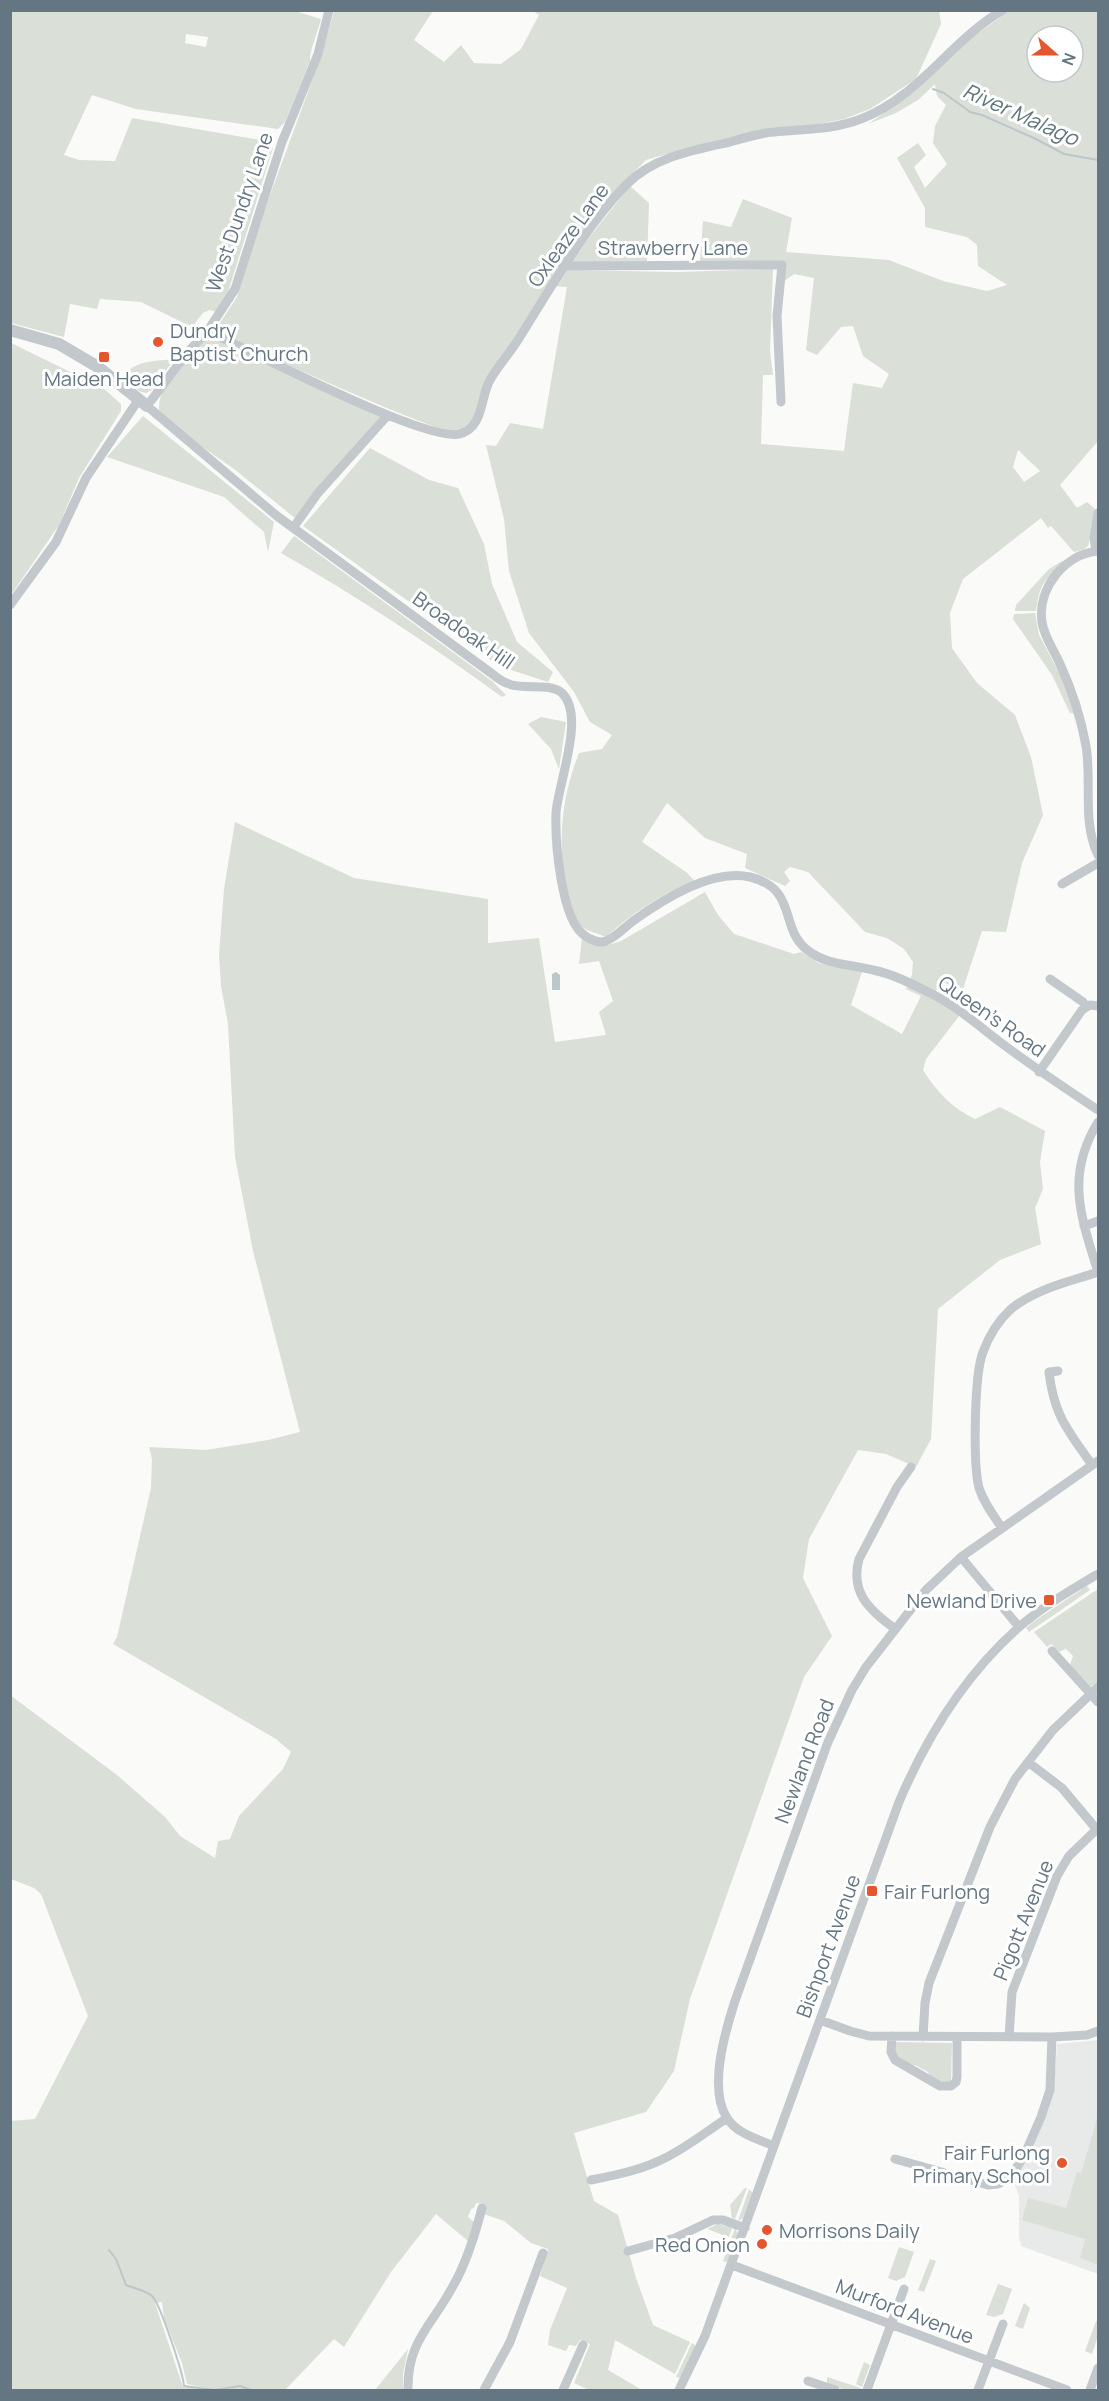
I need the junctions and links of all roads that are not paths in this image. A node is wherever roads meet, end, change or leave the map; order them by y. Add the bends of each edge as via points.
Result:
1 (329, 10) edge
2 (1003, 10) edge
3 (563, 266) junction
4 (208, 329) junction
5 (10, 330) edge
6 (781, 402) dead end
7 (143, 403) junction
8 (387, 416) junction
9 (1098, 513) edge
10 (293, 528) junction
11 (1097, 551) edge
12 (10, 605) edge
13 (1098, 855) edge
14 (1098, 863) edge
15 (1062, 884) dead end
16 (823, 959) joint
17 (1050, 979) dead end
18 (1098, 1006) edge
19 (1086, 1007) junction
20 (1040, 1072) junction
21 (1098, 1110) edge
22 (1098, 1122) edge
23 (1098, 1221) edge
24 (1084, 1226) junction
25 (1098, 1272) edge
26 (1049, 1371) dead end
27 (1095, 1463) edge
28 (911, 1467) dead end
29 (1002, 1528) junction
30 (961, 1557) junction
31 (1098, 1574) edge
32 (1019, 1627) junction
33 (894, 1628) junction
34 (1052, 1651) dead end
35 (1095, 1690) edge
36 (1098, 1702) edge
37 (1028, 1762) junction
38 (1098, 1830) edge
39 (820, 2020) junction
40 (1098, 2031) edge
41 (892, 2036) junction
42 (923, 2037) junction
43 (1008, 2037) junction
44 (1052, 2037) junction
45 (957, 2038) junction
46 (727, 2118) junction
47 (774, 2146) junction
48 (897, 2170) dead end
49 (595, 2176) dead end
50 (478, 2213) dead end
51 (745, 2228) junction
52 (637, 2238) dead end
53 (639, 2248) junction
54 (628, 2251) dead end
55 (538, 2257) dead end
56 (732, 2265) junction
57 (904, 2289) dead end
58 (1003, 2324) dead end
59 (890, 2325) junction
60 (578, 2350) dead end
61 (989, 2361) junction
62 (1098, 2368) edge
63 (808, 2381) dead end
64 (408, 2391) edge
65 (484, 2391) edge
66 (563, 2391) edge
67 (679, 2391) edge
68 (834, 2391) edge
69 (867, 2391) edge
70 (978, 2391) edge
71 (1066, 2391) edge
72 (1090, 2391) edge

1 - 4 street, West Dundry Lane via 318,54 282,142 235,289
2 - 3 street, Oxleaze Lane via 963,40 914,87 865,117 842,126 771,132 693,150 644,169 626,185
3 - 6 street, Strawberry Lane via 782,265 777,316
3 - 8 street, Oxleaze Lane via 488,384 478,420 470,428 451,434
4 - 7 street, West Dundry Lane
4 - 8 street, Oxleaze Lane
5 - 7 street via 59,344 98,367
7 - 10 street, Broadoak Hill
7 - 12 street, West Dundry Lane via 86,478 56,542
8 - 10 street via 318,493
9 - 11 street
10 - 16 street, Broadoak Hill via 500,680 525,688 552,688 564,694 571,711 570,738 556,828 569,915 584,935 605,942 678,892 706,881 749,877 763,882 783,898 803,947
11 - 13 street via 1078,556 1056,573 1041,612 1044,632 1082,726 1089,766 1091,831
14 - 15 street
16 - 20 street, Queen's Road via 875,970 933,994
17 - 19 street
18 - 19 street
19 - 20 street
20 - 21 street, Queen's Road
22 - 24 street via 1080,1168 1078,1203
23 - 24 street
24 - 25 street
25 - 29 street via 1022,1301 999,1322 982,1353 978,1371 976,1473 988,1508
26 - 27 street via 1063,1424
27 - 29 street, Newland Road
28 - 33 street via 892,1485 856,1569 861,1599
29 - 30 street, Newland Road
30 - 32 street
30 - 33 street, Newland Road
31 - 32 street, Bishport Avenue
32 - 39 street, Bishport Avenue via 961,1690 917,1760
33 - 46 street, Newland Road via 852,1690 837,1720 735,2001 718,2084
34 - 35 street
35 - 36 street
35 - 37 street via 1053,1730
37 - 38 street via 1062,1788
37 - 42 street via 990,1827 929,1983
38 - 43 street, Pigott Avenue via 1069,1856 1057,1876 1012,1992
39 - 41 street via 869,2036
39 - 47 street, Bishport Avenue
40 - 44 street
41 - 42 street
41 - 45 street via 895,2060 946,2087 956,2082
42 - 45 street
43 - 44 street
43 - 45 street
44 - 48 street via 1050,2090 1024,2156 1010,2178 988,2185 898,2159
46 - 47 street via 742,2132
46 - 49 street via 663,2160 632,2171
47 - 51 street, Bishport Avenue
50 - 64 street via 469,2252 457,2280 415,2345 408,2371
51 - 53 street via 713,2220 675,2238
51 - 56 street, Bishport Avenue
52 - 53 street
53 - 54 street
55 - 65 street via 510,2342
56 - 59 street, Murford Avenue
56 - 67 street, Bishport Avenue
57 - 59 street
58 - 61 street
59 - 61 street, Murford Avenue
59 - 69 street
60 - 66 street
61 - 70 street
61 - 71 street, Murford Avenue
62 - 72 street
63 - 68 street

